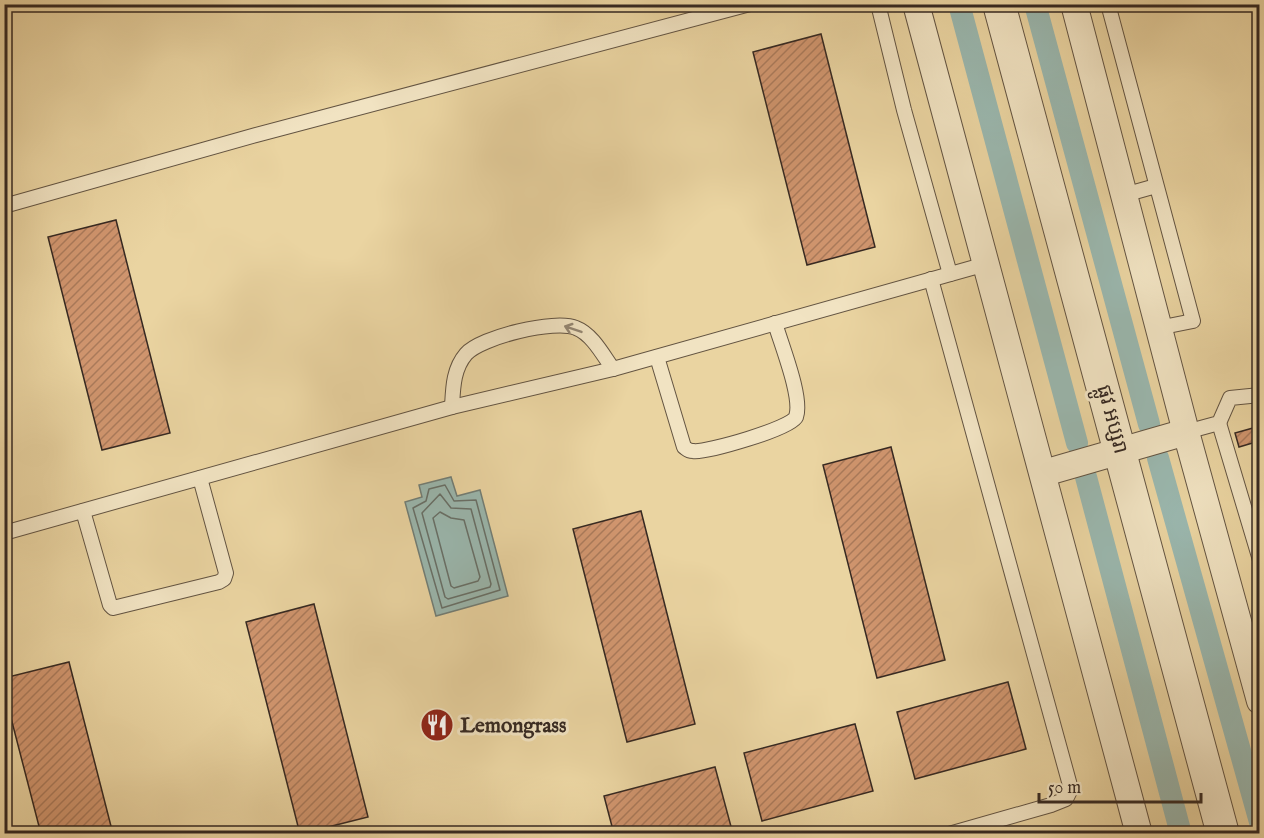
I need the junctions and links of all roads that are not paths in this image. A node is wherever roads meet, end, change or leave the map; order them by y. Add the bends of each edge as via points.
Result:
1 (750, 4) edge
2 (878, 4) edge
3 (916, 4) edge
4 (999, 4) edge
5 (1074, 4) edge
6 (1108, 4) edge
7 (1156, 186) junction
8 (1124, 195) junction
9 (4, 206) edge
10 (986, 264) junction
11 (950, 274) junction
12 (931, 279) junction
13 (775, 323) junction
14 (1158, 328) junction
15 (657, 357) junction
16 (613, 369) junction
17 (1260, 395) edge
18 (452, 407) junction
19 (1219, 423) junction
20 (1186, 432) junction
21 (1122, 450) junction
22 (1044, 473) junction
23 (200, 478) junction
24 (83, 511) junction
25 (4, 533) edge
26 (1260, 560) edge
27 (1260, 701) edge
28 (949, 834) edge
29 (1139, 834) edge
30 (1223, 834) edge

1 - 9 lane
2 - 11 lane
3 - 10 street
4 - 21 street, ផ្លូវ អប្សរា
5 - 8 street
6 - 7 lane
7 - 8 lane
7 - 14 lane via 1192,321
8 - 14 street
10 - 11 lane
10 - 22 street
11 - 12 lane
12 - 13 lane
12 - 28 lane via 1071,783 1066,799
13 - 15 lane
13 - 15 lane via 797,415 781,428 717,447 693,451 684,447
14 - 20 street
15 - 16 lane
16 - 18 lane
16 -> 18 lane via 591,339 577,328 552,324 486,342 467,352 458,366
17 - 19 lane via 1230,398
18 - 23 lane
19 - 20 lane
19 - 26 lane
20 - 21 street
20 - 27 street
21 - 22 street
21 - 30 street, ផ្លូវ អប្សរា
22 - 29 street
23 - 24 lane
23 - 24 lane via 226,573 219,582 113,608
24 - 25 lane

